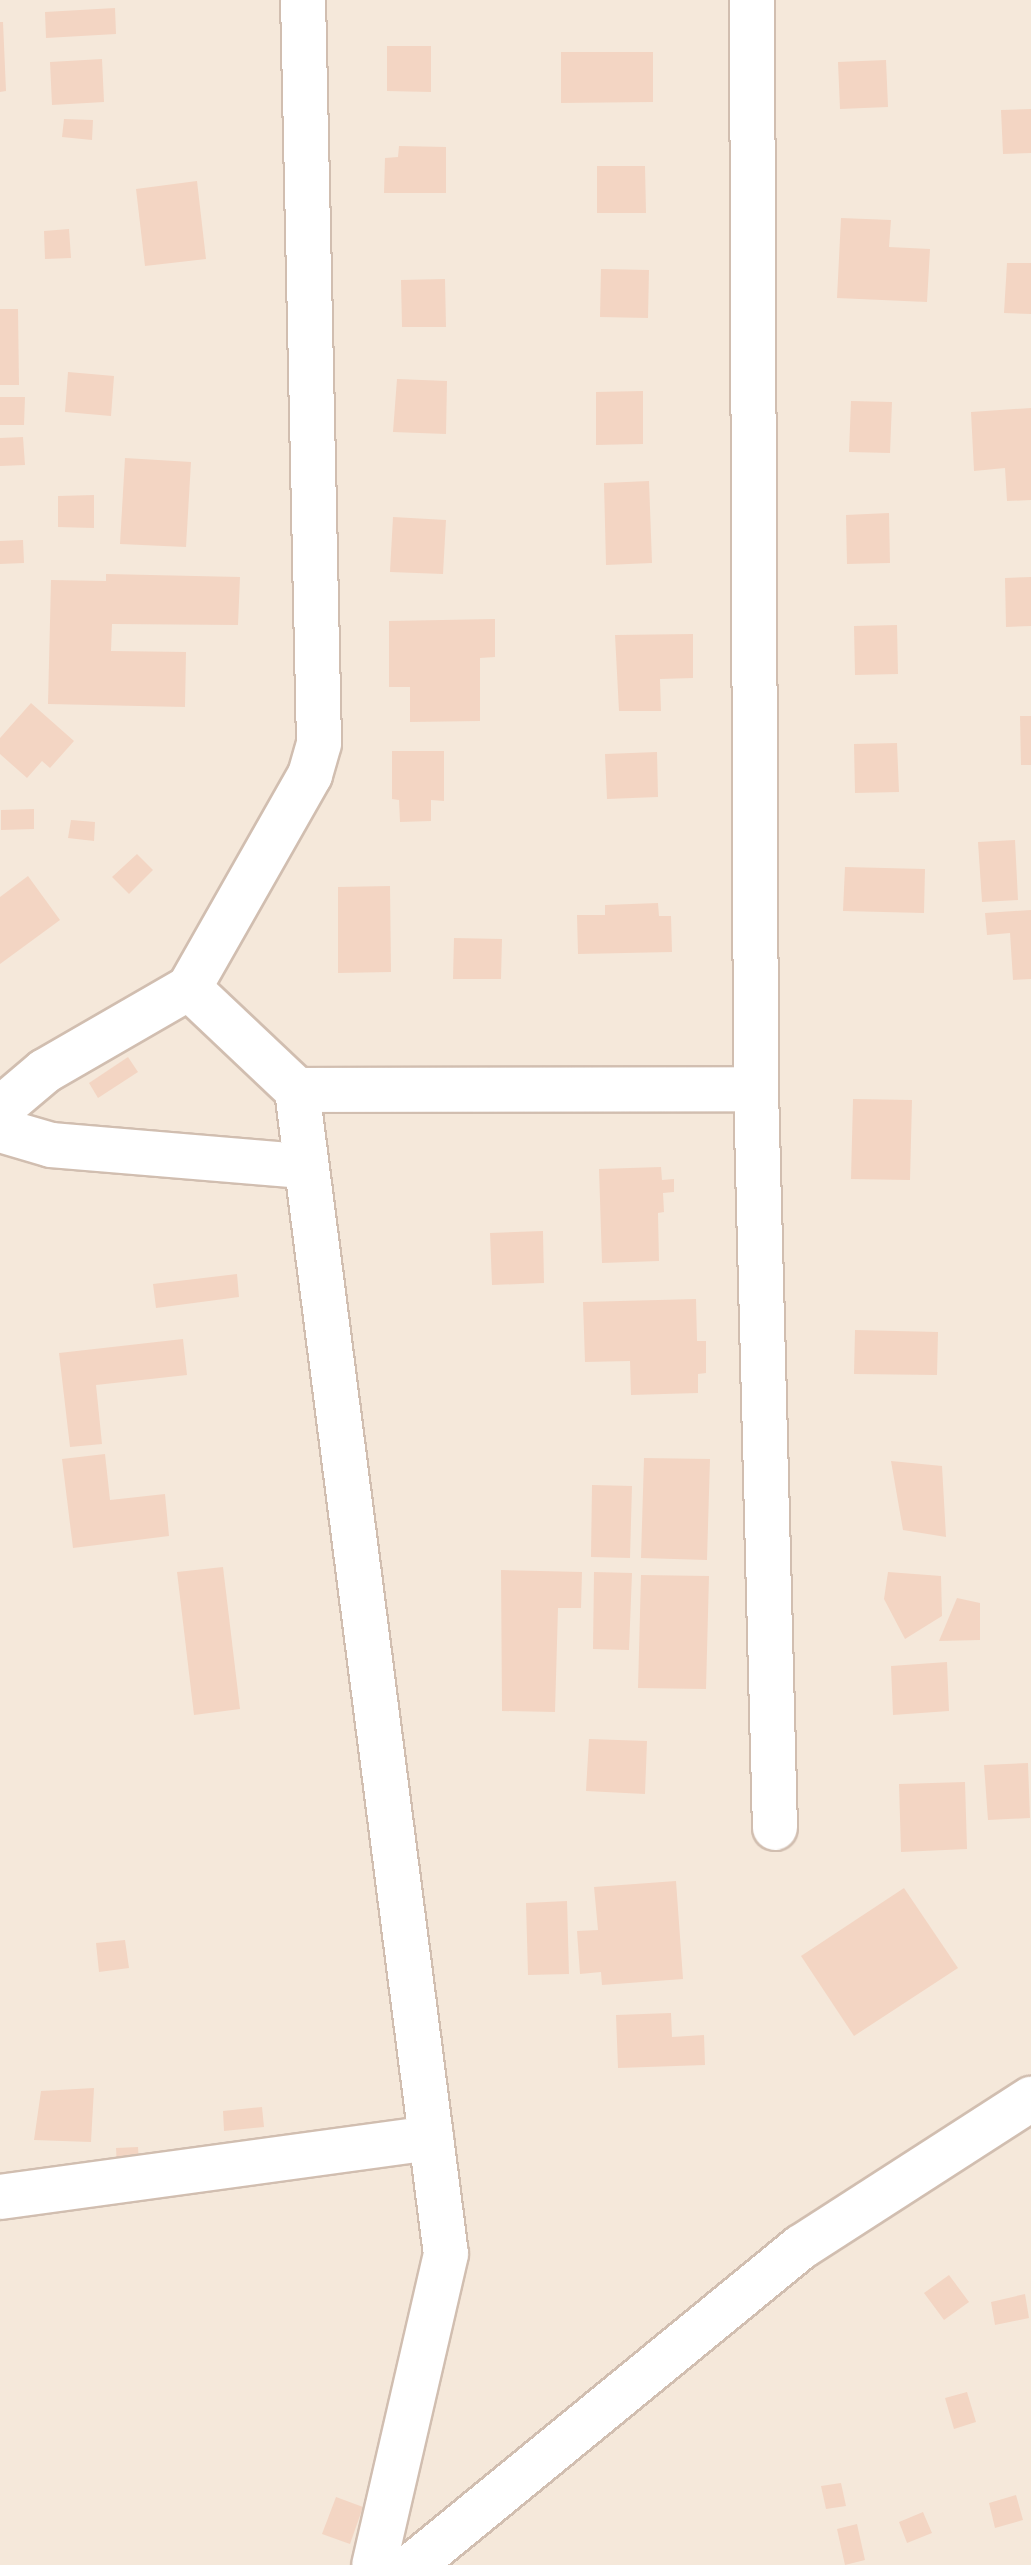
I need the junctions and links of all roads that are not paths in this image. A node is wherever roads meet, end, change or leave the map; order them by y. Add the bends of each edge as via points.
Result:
1 (303, 0) edge
2 (752, 0) edge
3 (189, 988) junction
4 (756, 1089) junction
5 (297, 1090) junction
6 (0, 1109) edge
7 (0, 1130) edge
8 (303, 1166) junction
9 (775, 1828) dead end
10 (1031, 2099) edge
11 (431, 2138) junction
12 (0, 2197) edge
13 (374, 2565) edge
14 (413, 2565) edge

1 - 3 street via 319,743 310,775
2 - 4 street
3 - 5 street
3 - 6 street via 45,1071
4 - 5 street
4 - 9 street
5 - 8 street
7 - 8 street via 51,1145
8 - 11 street
10 - 14 street via 801,2247
11 - 12 street
11 - 13 street via 446,2254

